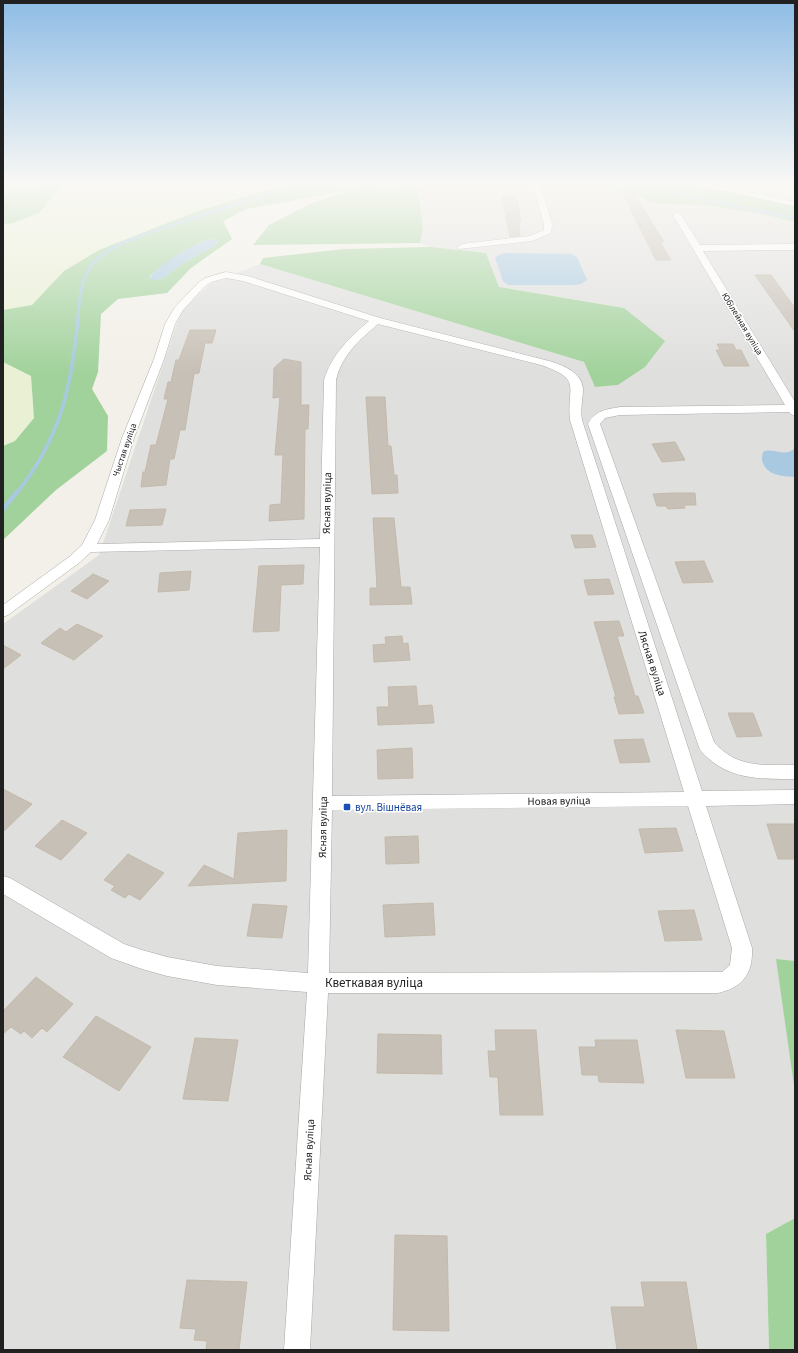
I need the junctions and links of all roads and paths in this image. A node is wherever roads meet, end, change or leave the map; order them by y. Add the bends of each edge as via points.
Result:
1 (781, 247) edge
2 (697, 248) joint
3 (376, 320) junction
4 (794, 409) edge
5 (326, 543) junction
6 (87, 548) junction
7 (3, 612) edge
8 (795, 772) edge
9 (795, 797) edge
10 (695, 798) junction
11 (323, 802) junction
12 (3, 884) edge
13 (742, 948) joint
14 (318, 983) junction
15 (297, 1350) edge

1 - 2 street
2 - 4 street, Юбілейная вуліца
3 - 5 street, Ясная вуліца via 345,349 331,374
3 - 6 street, Чыстая вуліца via 245,278 226,275 204,282 174,316 128,438 100,527
3 - 10 street, Лясная вуліца via 545,363 561,369 572,377 578,387 576,420
4 - 8 street, Лясная вуліца via 620,411 601,415 594,421 594,427 702,738 711,752 726,763 745,771
5 - 6 street
5 - 11 street, Ясная вуліца
6 - 7 street, Чыстая вуліца
9 - 10 street, Новая вуліца
10 - 11 street, Новая вуліца
10 - 13 street, Лясная вуліца
11 - 14 street, Ясная вуліца
12 - 14 street, Кветкавая вуліца via 99,941 139,959 179,970 224,978
13 - 14 street, Кветкавая вуліца via 741,967 730,979 718,983
14 - 15 street, Ясная вуліца

